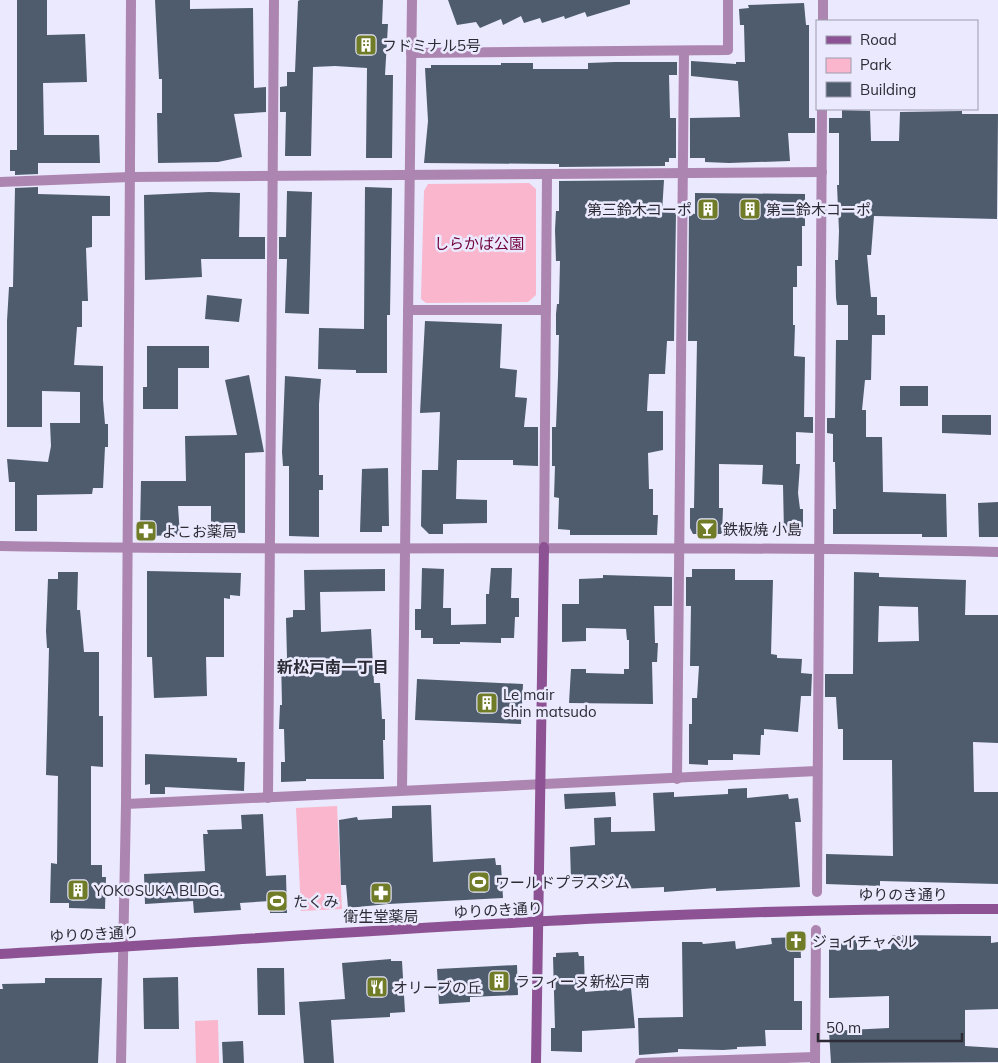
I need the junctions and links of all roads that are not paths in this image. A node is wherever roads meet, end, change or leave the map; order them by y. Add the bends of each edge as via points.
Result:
1 (131, 0) edge
2 (274, 0) edge
3 (412, 0) edge
4 (728, 0) edge
5 (823, 0) edge
6 (823, 20) edge
7 (684, 51) junction
8 (411, 53) junction
9 (822, 110) edge
10 (822, 172) junction
11 (683, 173) junction
12 (547, 174) junction
13 (410, 175) junction
14 (272, 176) junction
15 (130, 177) junction
16 (0, 182) edge
17 (408, 310) junction
18 (546, 310) junction
19 (0, 546) edge
20 (544, 547) junction
21 (128, 548) junction
22 (679, 548) junction
23 (821, 548) junction
24 (270, 549) junction
25 (404, 549) junction
26 (998, 552) edge
27 (817, 771) junction
28 (677, 779) junction
29 (540, 785) junction
30 (402, 790) junction
31 (268, 798) junction
32 (126, 804) junction
33 (818, 892) dead end
34 (998, 909) edge
35 (538, 923) junction
36 (816, 930) dead end
37 (123, 947) junction
38 (0, 954) edge
39 (815, 1060) edge
40 (681, 1062) edge
41 (121, 1063) edge
42 (536, 1063) edge
43 (640, 1063) edge

1 - 15 street
2 - 14 street
3 - 8 street
4 - 7 street via 728,50
5 - 6 street
7 - 8 street
7 - 11 street
8 - 13 street
9 - 10 street
10 - 11 street
10 - 23 street
11 - 12 street
11 - 22 street
12 - 13 street
12 - 18 street
13 - 14 street
13 - 17 street
14 - 15 street
14 - 24 street
15 - 16 street
15 - 21 street
17 - 18 street
17 - 25 street
18 - 20 street
19 - 21 street
20 - 22 street
20 - 25 street
20 - 29 street
21 - 24 street
21 - 32 street
22 - 23 street
22 - 28 street
23 - 26 street
23 - 27 street
24 - 25 street
24 - 31 street
25 - 30 street
27 - 28 street
27 - 33 street
28 - 29 street
29 - 30 street
29 - 35 street
30 - 31 street
31 - 32 street
32 - 37 street
34 - 35 street, ゆりのき通り via 817,910
35 - 37 street, ゆりのき通り
35 - 42 street
36 - 39 street
37 - 38 street, ゆりのき通り
37 - 41 street
39 - 40 street
40 - 43 street

